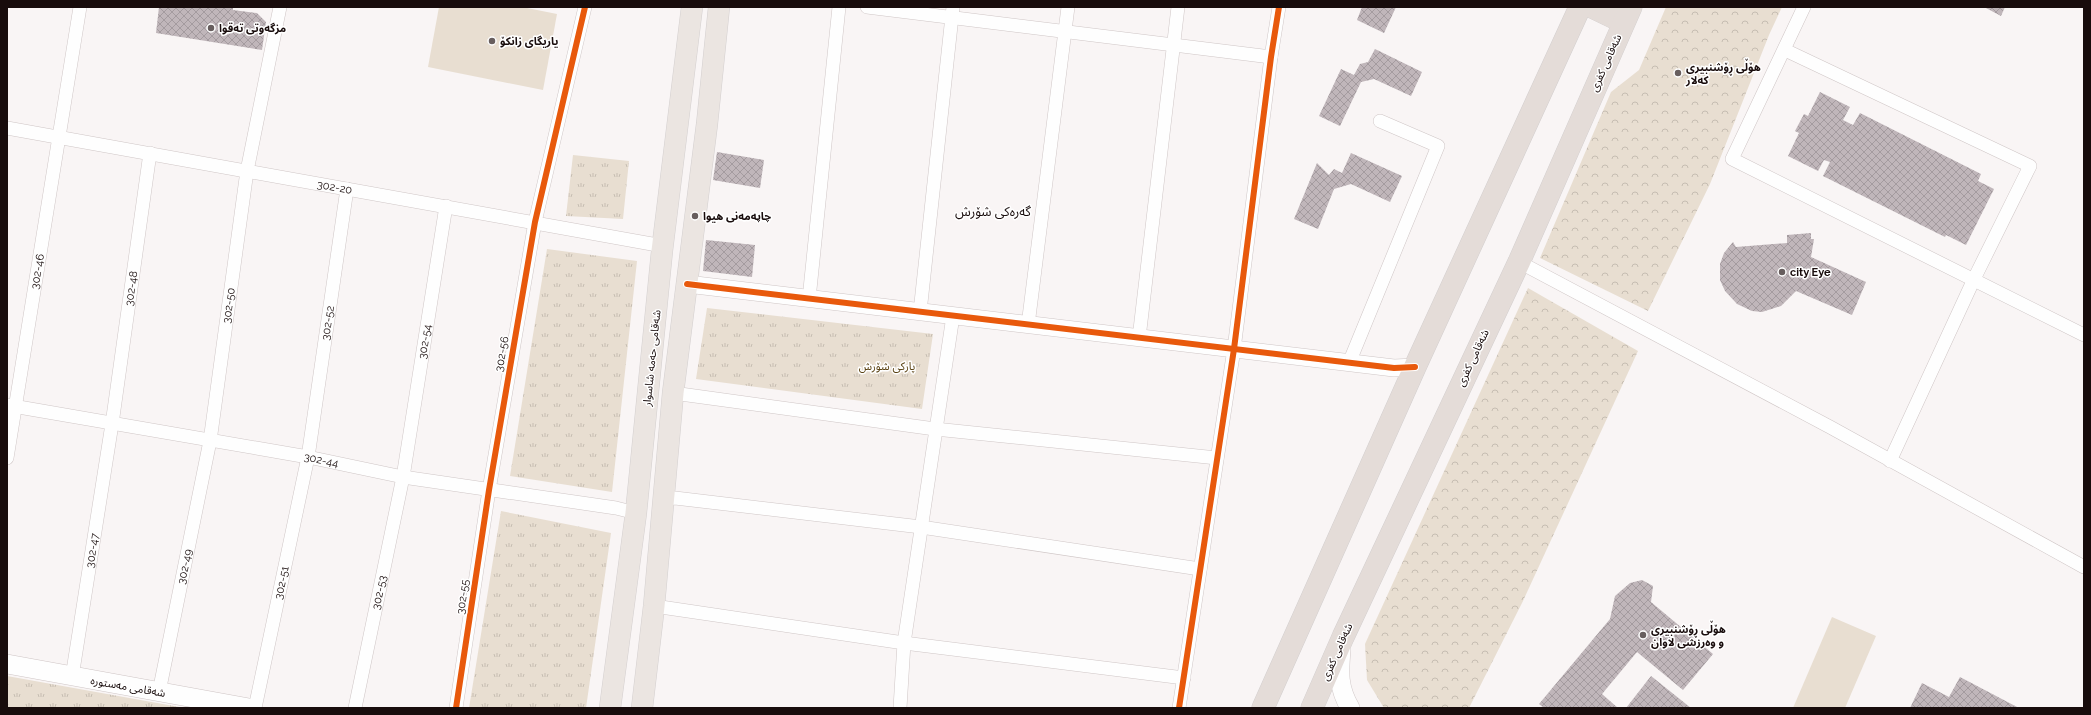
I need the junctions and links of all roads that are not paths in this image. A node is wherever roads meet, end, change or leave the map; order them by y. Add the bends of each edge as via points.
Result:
1 (80, 7) edge
2 (280, 7) edge
3 (585, 7) edge
4 (692, 7) edge
5 (720, 7) edge
6 (839, 7) edge
7 (867, 7) edge
8 (1068, 7) edge
9 (1178, 7) edge
10 (1279, 7) edge
11 (1580, 7) edge
12 (1592, 7) edge
13 (1804, 7) edge
14 (953, 12) edge
15 (1627, 14) edge
16 (1065, 32) junction
17 (1174, 46) junction
18 (1785, 50) junction
19 (1271, 56) junction
20 (1380, 121) dead end
21 (7, 128) edge
22 (58, 137) junction
23 (150, 153) junction
24 (247, 171) junction
25 (347, 189) junction
26 (446, 206) junction
27 (536, 222) junction
28 (663, 246) junction
29 (1519, 262) junction
30 (1974, 278) junction
31 (687, 284) junction
32 (809, 299) junction
33 (920, 312) junction
34 (953, 316) junction
35 (1028, 325) junction
36 (2084, 335) edge
37 (1139, 338) junction
38 (1234, 349) junction
39 (1349, 363) junction
40 (1415, 367) junction
41 (673, 393) junction
42 (11, 405) edge
43 (112, 424) junction
44 (936, 428) junction
45 (210, 441) junction
46 (308, 457) junction
47 (7, 458) edge
48 (1217, 458) junction
49 (1890, 461) junction
50 (403, 477) junction
51 (489, 490) junction
52 (663, 499) junction
53 (636, 513) junction
54 (921, 527) junction
55 (2084, 567) edge
56 (1200, 569) junction
57 (654, 606) junction
58 (1343, 637) junction
59 (904, 643) junction
60 (7, 664) edge
61 (72, 676) junction
62 (1184, 678) junction
63 (159, 692) junction
64 (249, 708) edge
65 (255, 708) edge
66 (355, 708) edge
67 (456, 708) edge
68 (610, 708) edge
69 (642, 708) edge
70 (900, 708) edge
71 (1179, 708) edge
72 (1264, 708) edge
73 (1312, 708) edge
74 (1350, 708) edge

1 - 22 street, 302-46
2 - 24 street, 302-50
3 - 27 street, 302-56
4 - 28 main road, شەقامی حەمە شاسوار
5 - 31 main road
6 - 32 street
7 - 14 street
8 - 16 street
9 - 17 street
10 - 19 street
11 - 40 highway
12 - 15 highway
13 - 18 street
14 - 16 street
14 - 33 street
15 - 29 highway, شەقامی کفری
16 - 17 street
16 - 35 street
17 - 19 street
17 - 37 street
18 - 30 street via 1732,159
18 - 30 street via 2030,166
19 - 38 street
20 - 39 street via 1438,146
21 - 22 street, 302-20
22 - 23 street, 302-20
22 - 42 street, 302-46
23 - 24 street, 302-20
23 - 43 street, 302-48
24 - 25 street, 302-20
24 - 45 street, 302-50
25 - 26 street, 302-20
25 - 46 street, 302-52
26 - 27 street, 302-20
26 - 50 street, 302-54
27 - 28 street, 302-20
27 - 51 street, 302-56
28 - 53 main road, شەقامی حەمە شاسوار
29 - 49 street
29 - 58 highway, شەقامی کفری
30 - 36 street
30 - 49 street
31 - 32 street
31 - 41 main road
32 - 33 street
33 - 34 street
34 - 35 street
34 - 44 street
35 - 37 street
37 - 38 street
38 - 39 street
38 - 48 street
39 - 40 street via 1394,368
40 - 72 highway
41 - 44 street
41 - 52 main road
42 - 43 street, 302-44
42 - 47 street, 302-46
43 - 45 street, 302-44
43 - 61 street, 302-47
44 - 48 street
44 - 54 street
45 - 46 street, 302-44
45 - 63 street, 302-49
46 - 50 street, 302-44
46 - 65 street, 302-51
48 - 56 street
49 - 55 street
50 - 51 street, 302-44
50 - 66 street, 302-53
51 - 53 street, 302-44
51 - 67 street, 302-55
52 - 54 street via 675,498
52 - 57 main road
53 - 68 main road, شەقامی حەمە شاسوار
54 - 56 street
54 - 59 street
56 - 62 street
57 - 59 street
57 - 69 main road
58 - 73 highway, شەقامی کفری
58 - 74 main road via 1338,677
59 - 62 street
59 - 70 street
60 - 61 main road, شەقامی مەستورە
61 - 63 main road, شەقامی مەستورە
62 - 71 street
63 - 64 main road, شەقامی مەستورە

